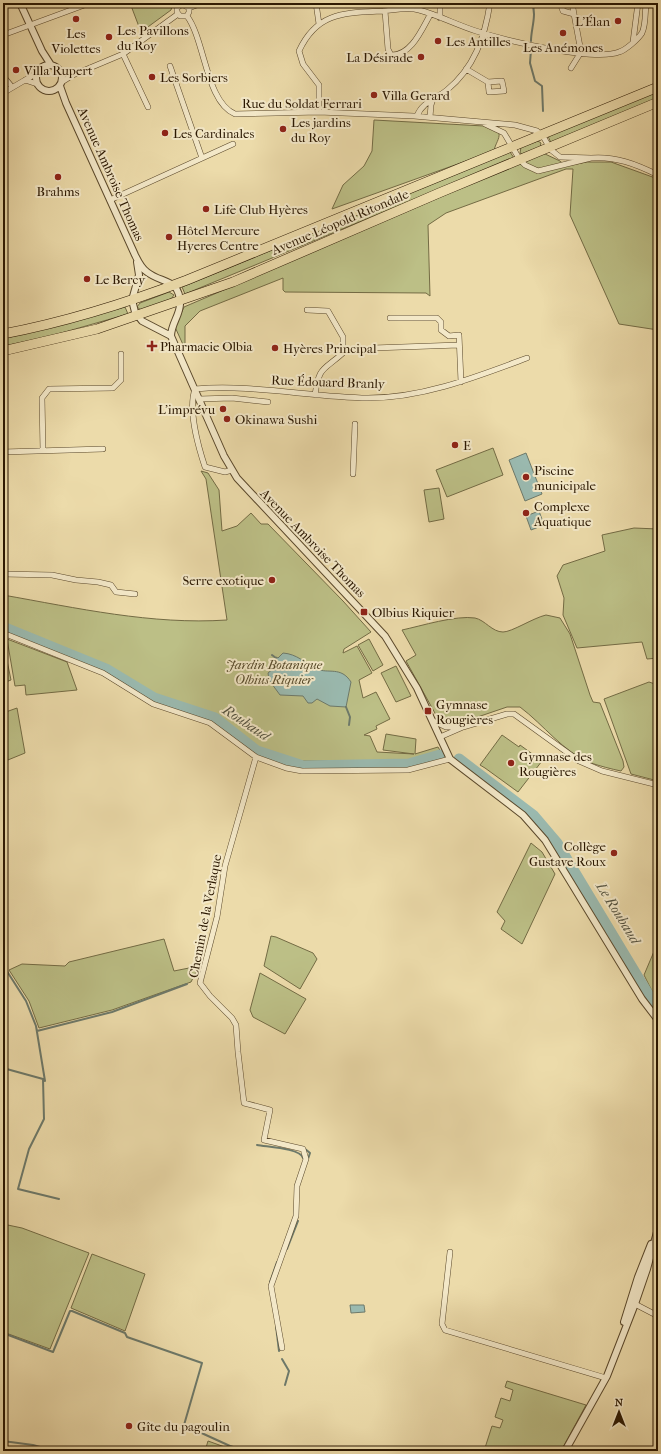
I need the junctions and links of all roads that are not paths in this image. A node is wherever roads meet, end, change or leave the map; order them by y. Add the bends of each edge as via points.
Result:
1 (20, 3) edge
2 (90, 3) edge
3 (202, 3) edge
4 (316, 3) edge
5 (440, 3) edge
6 (490, 3) edge
7 (560, 3) edge
8 (572, 3) edge
9 (638, 3) edge
10 (646, 3) edge
11 (182, 4) edge
12 (189, 8) junction
13 (384, 11) junction
14 (178, 14) junction
15 (574, 14) junction
16 (430, 15) junction
17 (187, 16) junction
18 (440, 18) junction
19 (319, 24) junction
20 (29, 25) junction
21 (485, 33) junction
22 (3, 35) edge
23 (633, 42) junction
24 (42, 51) junction
25 (581, 52) junction
26 (123, 54) junction
27 (51, 65) junction
28 (170, 66) dead end
29 (571, 68) dead end
30 (466, 69) junction
31 (39, 71) junction
32 (62, 73) junction
33 (73, 75) junction
34 (3, 76) edge
35 (25, 80) junction
36 (488, 82) dead end
37 (37, 84) junction
38 (61, 84) junction
39 (12, 87) junction
40 (658, 87) edge
41 (52, 91) junction
42 (3, 93) edge
43 (433, 99) junction
44 (66, 102) junction
45 (658, 102) edge
46 (148, 106) dead end
47 (319, 112) junction
48 (417, 116) junction
49 (430, 117) junction
50 (481, 122) junction
51 (542, 135) junction
52 (233, 144) dead end
53 (512, 147) junction
54 (549, 147) junction
55 (202, 158) junction
56 (591, 158) junction
57 (520, 160) junction
58 (658, 175) edge
59 (110, 200) junction
60 (135, 255) junction
61 (3, 271) edge
62 (5, 278) dead end
63 (174, 285) junction
64 (132, 300) junction
65 (180, 302) junction
66 (307, 310) dead end
67 (137, 316) junction
68 (390, 318) dead end
69 (3, 334) edge
70 (171, 336) junction
71 (459, 345) junction
72 (373, 348) dead end
73 (3, 351) edge
74 (122, 354) dead end
75 (527, 358) dead end
76 (461, 382) junction
77 (195, 389) junction
78 (315, 395) junction
79 (200, 399) junction
80 (268, 402) dead end
81 (355, 424) dead end
82 (103, 449) dead end
83 (43, 451) junction
84 (3, 452) edge
85 (232, 470) junction
86 (353, 474) dead end
87 (3, 574) edge
88 (135, 594) dead end
89 (3, 633) edge
90 (433, 721) junction
91 (446, 727) junction
92 (463, 727) junction
93 (439, 735) junction
94 (256, 757) junction
95 (450, 759) junction
96 (658, 785) edge
97 (658, 1020) edge
98 (657, 1230) edge
99 (450, 1252) dead end
100 (633, 1303) junction
101 (658, 1316) edge
102 (282, 1348) dead end
103 (606, 1378) junction
104 (565, 1451) edge

1 - 20 street
2 - 20 street
3 - 12 street
4 - 19 street
5 - 18 street
6 - 21 street
7 - 15 street via 563,11
8 - 15 street
9 - 23 street
10 - 23 street via 643,30
11 - 12 street
11 - 14 street via 177,8
12 - 17 street
13 - 16 street via 418,10
13 - 16 street via 388,49 390,55 396,56 408,48
13 - 19 street via 350,13 335,16
14 - 17 street via 182,17
14 - 26 street
15 - 25 street
16 - 18 street
17 - 47 street, Rue du Soldat Ferrari via 217,96 226,109 235,114 251,115
18 - 21 street
19 - 47 street via 306,37 299,51 303,64 319,86
20 - 22 street
20 - 24 street
21 - 25 street via 531,46
21 - 30 street
23 - 25 street via 630,47 605,55
24 - 27 street
24 - 31 street
25 - 29 street
26 - 33 street
26 - 46 street
27 - 31 street
27 - 32 street
28 - 55 street
30 - 36 street
30 - 43 street via 446,90
31 - 35 street
31 - 37 street
32 - 33 street
32 - 38 street
33 - 38 street
34 - 39 street
35 - 37 street
35 - 39 street
37 - 41 street via 42,89
38 - 41 street
38 - 44 street, Avenue Ambroise Thomas
39 - 42 street
40 - 51 highway, Avenue Léopold Ritondale
41 - 44 street, Avenue Ambroise Thomas
43 - 48 street via 422,106
43 - 49 street
44 - 59 street, Avenue Ambroise Thomas
45 - 54 highway, Avenue Léopold Ritondale
47 - 48 street, Rue du Soldat Ferrari
48 - 49 street, Rue du Soldat Ferrari
49 - 50 street, Rue du Soldat Ferrari
50 - 51 street, Rue du Soldat Ferrari via 530,128
50 - 53 street, Rue du Soldat Ferrari via 504,133
51 - 53 highway, Avenue Léopold Ritondale
51 - 54 street
52 - 55 street
53 - 57 street, Rue du Soldat Ferrari
53 - 63 highway, Avenue Léopold Ritondale
54 - 56 street via 560,157
54 - 57 highway, Avenue Léopold Ritondale
55 - 59 street
56 - 57 street via 538,171
56 - 58 street via 622,160
57 - 65 highway, Avenue Léopold Ritondale
59 - 60 street, Avenue Ambroise Thomas
60 - 63 street, Avenue Ambroise Thomas via 147,272
60 - 64 street, Avenue Ambroise Thomas via 139,275
61 - 62 street
63 - 64 highway, Avenue Léopold Ritondale
63 - 65 street
64 - 67 street
64 - 69 highway, Avenue Léopold Ritondale
65 - 67 highway, Avenue Léopold Ritondale
65 - 70 street via 172,324
66 - 78 street via 328,311 343,337 343,353 322,370 317,378
67 - 70 street
67 - 73 highway, Avenue Léopold Ritondale via 62,338
68 - 71 street via 437,318 441,330 449,336 459,335
70 - 77 street, Avenue Ambroise Thomas
71 - 72 street
71 - 76 street
74 - 83 street via 122,380 113,388 49,389 42,398
75 - 76 street, Rue Édouard Branly
76 - 78 street, Rue Édouard Branly via 406,395 369,398
77 - 78 street, Rue Édouard Branly via 234,388
77 - 79 street, Avenue Ambroise Thomas
77 - 85 street via 192,403 200,454 205,467 225,472
79 - 80 street via 232,398
79 - 85 street, Avenue Ambroise Thomas
81 - 86 street
82 - 83 street
83 - 84 street
85 - 90 street, Avenue Ambroise Thomas via 244,487 382,631 407,669
87 - 88 street via 52,575 98,582 111,585 116,592
89 - 94 street via 103,673 153,704 210,723
90 - 91 street
90 - 93 street, Avenue Ambroise Thomas
91 - 92 street
91 - 93 street
92 - 93 street
92 - 96 street via 507,714 517,715 579,761 602,771
93 - 95 street, Avenue Ambroise Thomas
94 - 95 street via 302,771 408,770
94 - 102 street, Chemin de la Verlaque via 225,866 217,917 200,984 236,1025 244,1103 270,1110 264,1140 303,1149 306,1159 297,1186 296,1216 271,1286
95 - 97 street via 523,815 545,840 642,999
98 - 100 street via 647,1269
99 - 103 street via 442,1320 445,1330
100 - 101 street
100 - 103 street
103 - 104 street

